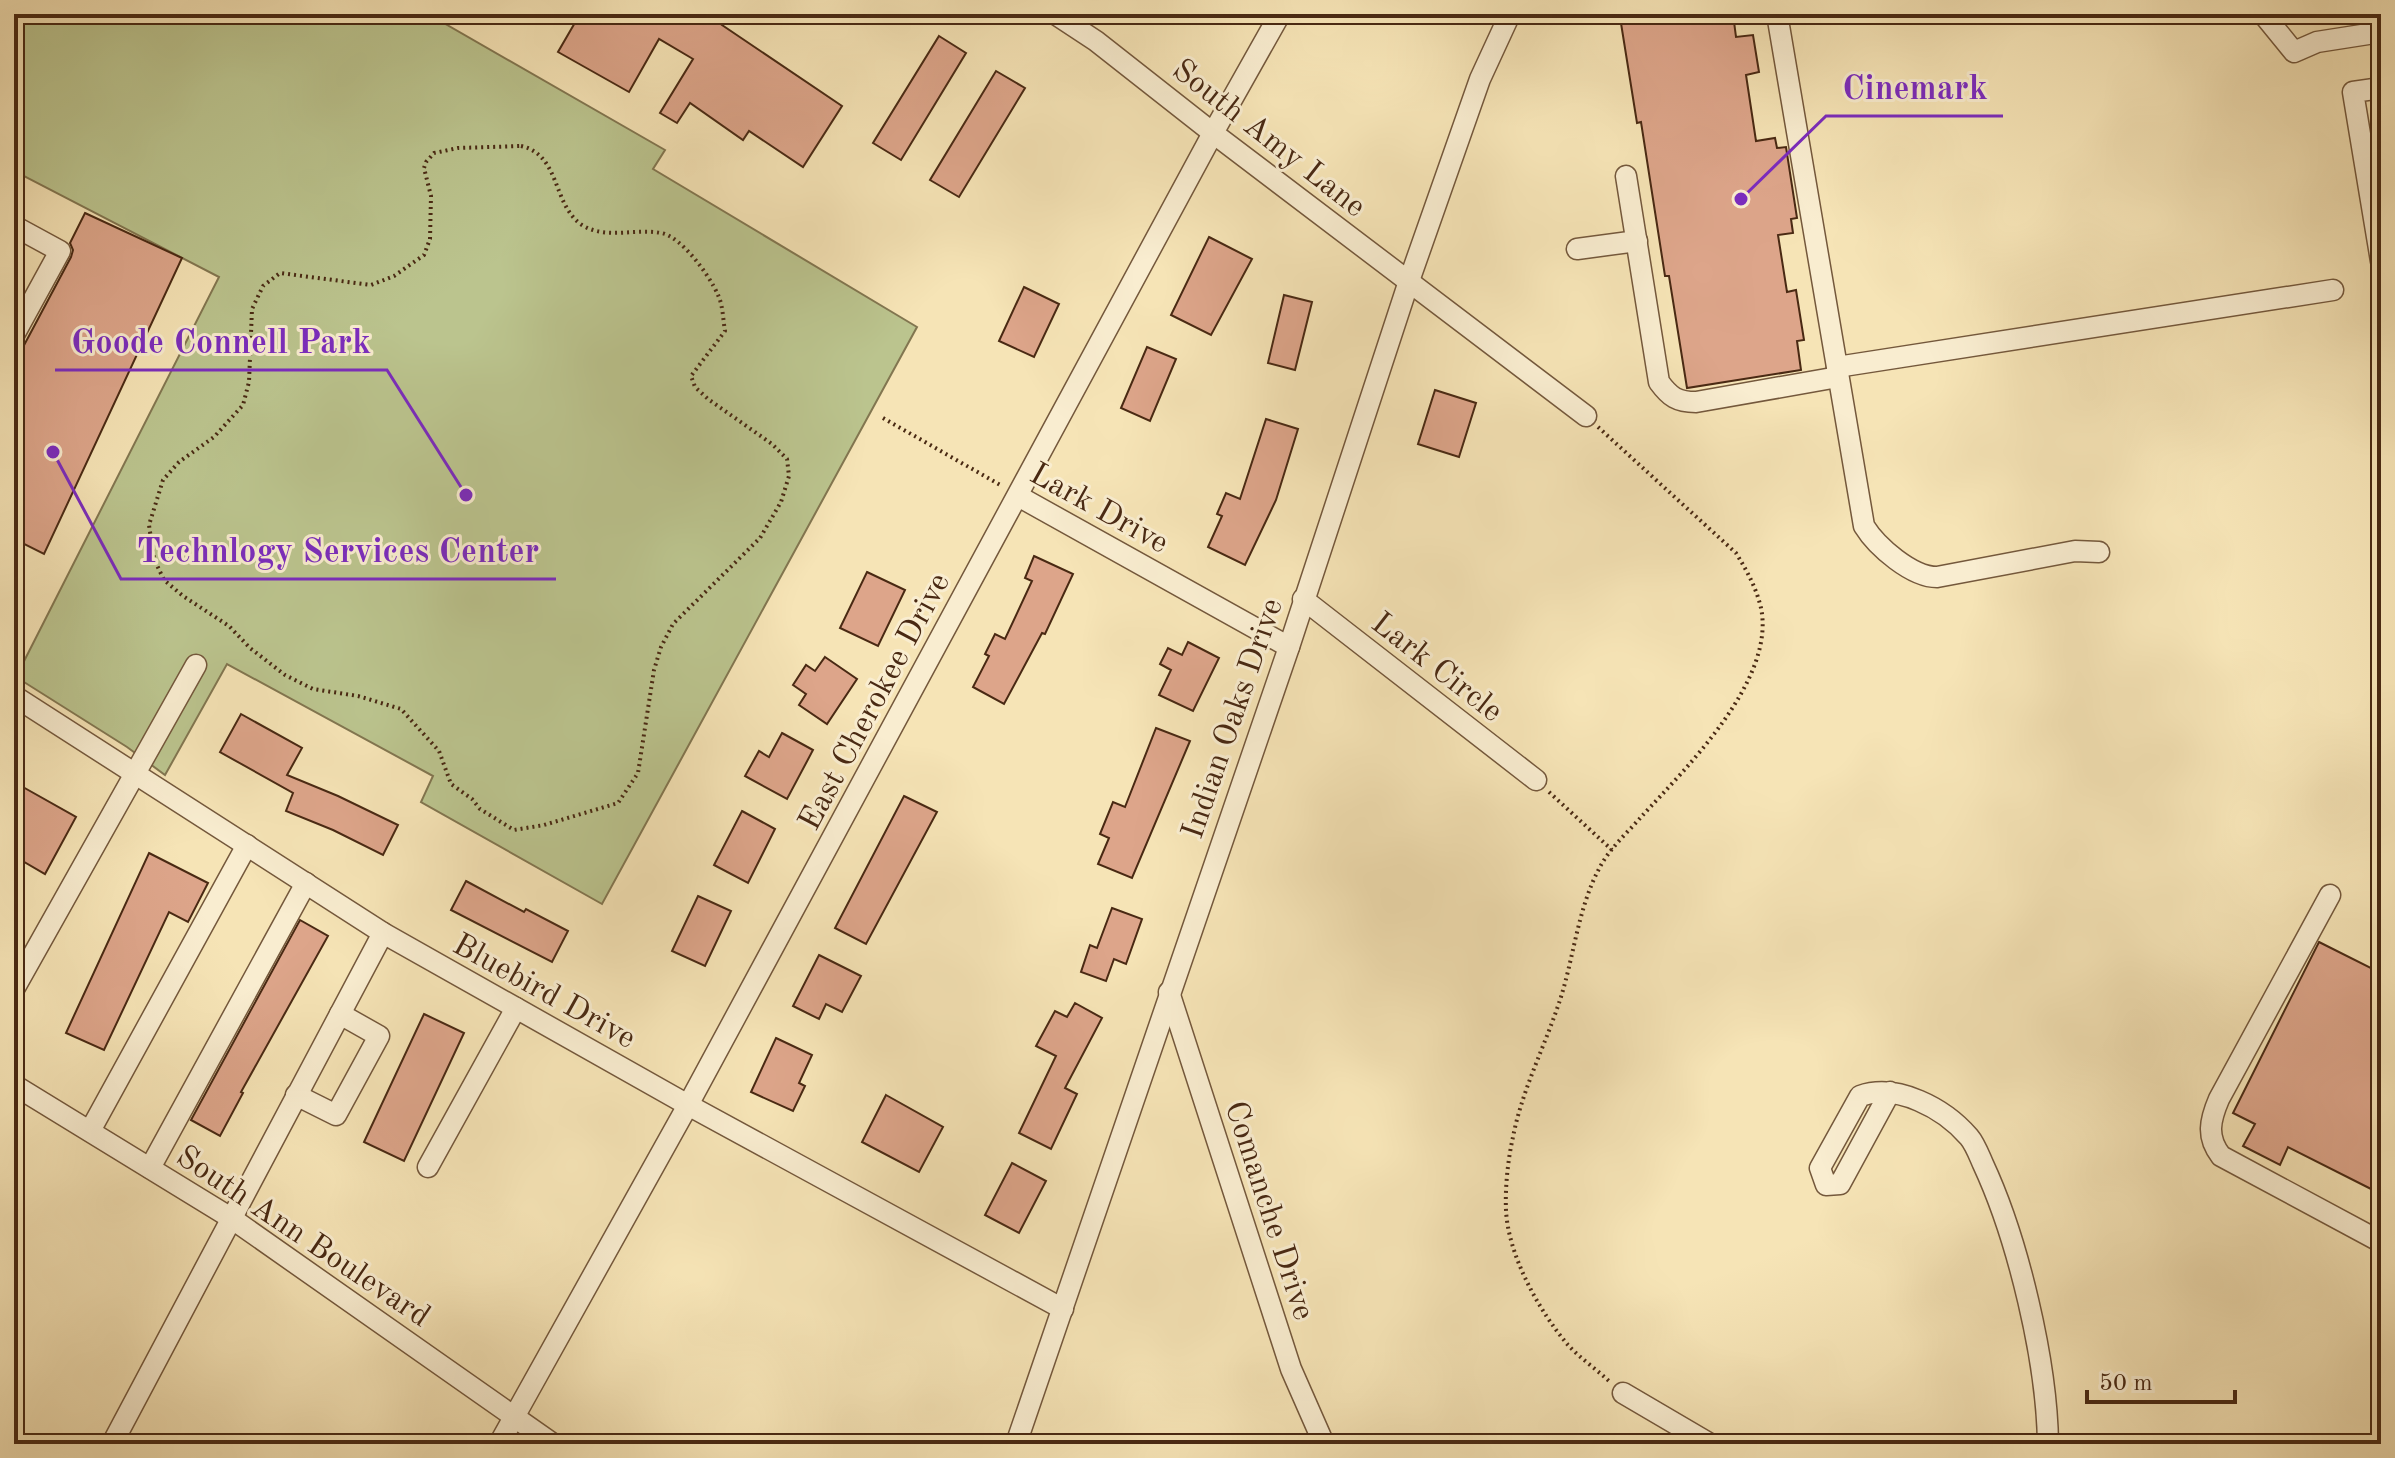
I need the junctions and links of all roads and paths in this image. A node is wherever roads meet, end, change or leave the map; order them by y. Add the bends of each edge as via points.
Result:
1 (1055, 14) edge
2 (1280, 14) edge
3 (1510, 14) edge
4 (1777, 14) edge
5 (2263, 14) edge
6 (2381, 32) edge
7 (2381, 88) edge
8 (1213, 133) junction
9 (458, 148) joint
10 (1626, 176) dead end
11 (14, 226) edge
12 (1637, 241) junction
13 (1577, 249) dead end
14 (2381, 261) edge
15 (1409, 281) junction
16 (2333, 290) dead end
17 (22, 301) edge
18 (14, 335) edge
19 (1838, 372) junction
20 (1586, 416) joint
21 (883, 418) dead end
22 (1018, 496) junction
23 (2099, 552) dead end
24 (1303, 599) junction
25 (1289, 647) junction
26 (196, 665) dead end
27 (14, 696) edge
28 (135, 772) junction
29 (1536, 780) joint
30 (247, 845) junction
31 (1612, 850) junction
32 (306, 883) junction
33 (2330, 895) dead end
34 (383, 933) junction
35 (14, 989) edge
36 (1169, 992) junction
37 (516, 1008) junction
38 (340, 1014) junction
39 (14, 1085) edge
40 (1890, 1092) dead end
41 (296, 1095) junction
42 (688, 1105) junction
43 (90, 1131) junction
44 (428, 1167) dead end
45 (150, 1168) junction
46 (231, 1218) junction
47 (2381, 1242) edge
48 (1063, 1309) junction
49 (1623, 1393) joint
50 (515, 1415) junction
51 (112, 1444) edge
52 (499, 1444) edge
53 (553, 1444) edge
54 (1016, 1444) edge
55 (1324, 1444) edge
56 (1710, 1444) edge
57 (2048, 1444) edge

1 - 8 street, South Amy Lane
2 - 8 street, East Cherokee Drive
3 - 15 street, Indian Oaks Drive via 1480,79
4 - 19 street
5 - 6 street via 2294,52 2317,42
7 - 14 street via 2353,92
8 - 15 street, South Amy Lane
8 - 22 street, East Cherokee Drive
9 - 9 path via 532,149 551,168 570,215 585,227 605,233 663,233 680,242 719,296 725,331 691,376 695,387 772,444 787,459 789,476 760,538 673,624 654,670 638,773 618,803 514,830 451,784 439,751 401,709 313,689 285,675 229,626 183,596 164,580 154,559 149,525 163,480 243,405 252,309 263,286 280,273 371,285 424,255 432,219 424,168 434,153
10 - 12 street
11 - 17 street via 60,251
12 - 13 street
12 - 19 street via 1659,382 1668,395 1696,402
15 - 20 street, South Amy Lane
15 - 24 street, Indian Oaks Drive
16 - 19 street
17 - 18 street
19 - 23 street via 1864,526 1916,573 1937,577 2075,551
20 - 31 path via 1736,553 1762,611 1760,642 1742,694 1695,757
21 - 22 path, Lark Drive
22 - 25 street, Lark Drive
22 - 42 street, East Cherokee Drive
24 - 25 street, Indian Oaks Drive
24 - 29 street, Lark Circle
25 - 36 street, Indian Oaks Drive
26 - 28 street
27 - 28 street, Bluebird Drive
28 - 30 street, Bluebird Drive
28 - 35 street
29 - 31 path
30 - 32 street, Bluebird Drive
30 - 43 street
31 - 49 path via 1588,897 1559,1003 1529,1082 1513,1138 1506,1211 1539,1308 1570,1347
32 - 34 street, Bluebird Drive
32 - 45 street
33 - 47 street via 2211,1116 2213,1145 2221,1156
34 - 37 street, Bluebird Drive
34 - 38 street
36 - 48 street, Indian Oaks Drive
36 - 55 street, Comanche Drive via 1291,1369
37 - 42 street, Bluebird Drive
37 - 44 street
38 - 41 street
38 - 41 street via 379,1036 336,1115
39 - 43 street, South Ann Boulevard
40 - 57 street via 1943,1114 1970,1138 1993,1185 2029,1307 2048,1403
41 - 46 street
42 - 48 street, Bluebird Drive
42 - 50 street, East Cherokee Drive
43 - 45 street, South Ann Boulevard
45 - 46 street, South Ann Boulevard
46 - 50 street, South Ann Boulevard
46 - 51 street
48 - 54 street, Indian Oaks Drive
49 - 56 street
50 - 52 street, East Cherokee Drive
50 - 53 street, South Ann Boulevard

